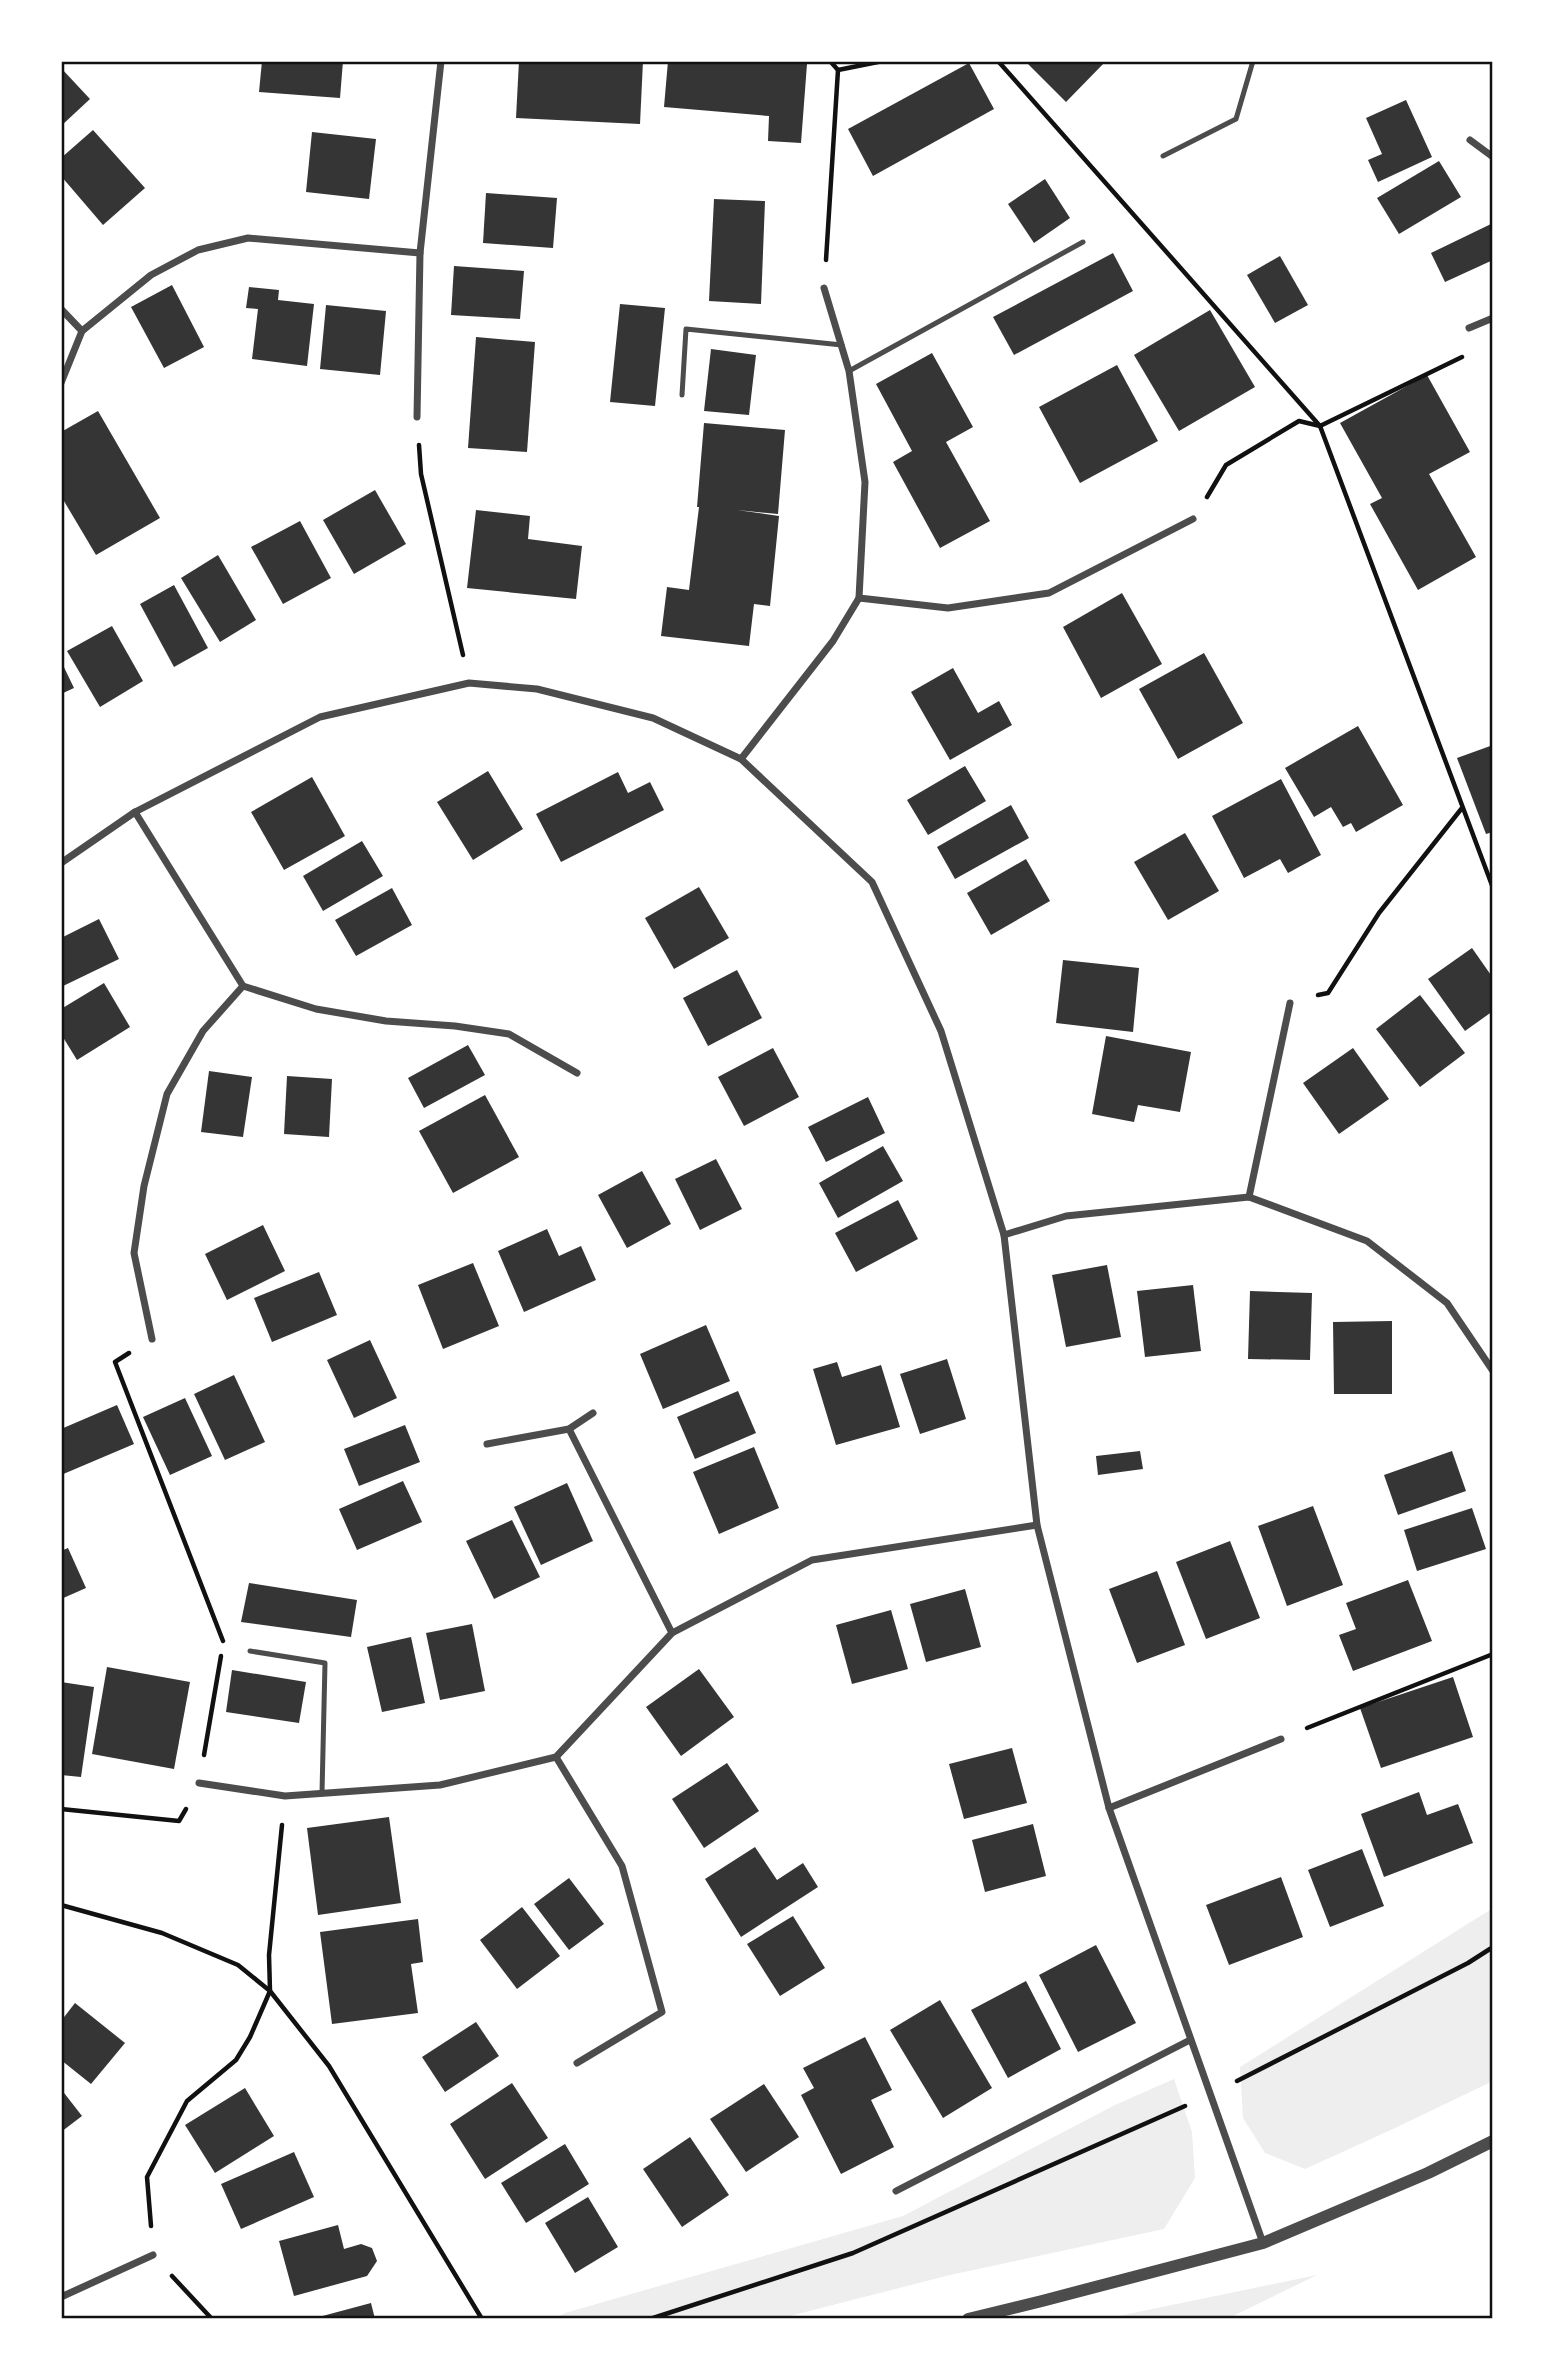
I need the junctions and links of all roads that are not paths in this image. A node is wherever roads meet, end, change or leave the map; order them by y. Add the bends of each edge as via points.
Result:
1 (441, 61) edge
2 (1253, 61) edge
3 (1470, 140) dead end
4 (1163, 156) dead end
5 (1493, 157) edge
6 (1083, 243) dead end
7 (421, 253) junction
8 (824, 289) road end
9 (61, 309) edge
10 (1493, 318) edge
11 (1469, 328) road end
12 (82, 331) junction
13 (842, 345) junction
14 (849, 371) junction
15 (61, 383) edge
16 (682, 395) dead end
17 (417, 417) road end
18 (1194, 519) road end
19 (859, 598) junction
20 (741, 759) junction
21 (135, 812) junction
22 (61, 863) edge
23 (243, 986) junction
24 (1290, 1003) road end
25 (576, 1073) dead end
26 (1249, 1197) junction
27 (1004, 1235) junction
28 (152, 1339) road end
29 (1493, 1371) edge
30 (593, 1413) dead end
31 (569, 1429) junction
32 (486, 1444) dead end
33 (1037, 1525) junction
34 (672, 1633) junction
35 (250, 1651) dead end
36 (1281, 1739) road end
37 (556, 1757) junction
38 (199, 1783) road end
39 (322, 1793) junction
40 (1109, 1808) junction
41 (1190, 2040) junction
42 (577, 2063) dead end
43 (1493, 2141) edge
44 (896, 2191) dead end
45 (1263, 2243) junction
46 (153, 2255) road end
47 (61, 2297) edge
48 (968, 2319) edge

1 - 7 street
2 - 4 lane via 1236,119
3 - 5 street
6 - 14 lane
7 - 12 street via 248,238 198,250 151,275
7 - 17 street
8 - 13 street
9 - 12 street
10 - 11 street
12 - 15 street
13 - 14 street
13 - 16 lane via 686,330
14 - 19 street via 865,482
18 - 19 street via 1049,593 948,608
19 - 20 street via 833,640
20 - 21 street via 653,718 537,689 469,683 320,717
20 - 27 street via 872,882 941,1031
21 - 22 street
21 - 23 street
23 - 25 street via 316,1009 509,1034
23 - 28 street via 203,1031 167,1094 144,1186 134,1253
24 - 26 street
26 - 27 street via 1066,1216
26 - 29 street via 1367,1241 1447,1304
27 - 33 street
30 - 31 street
31 - 32 street
31 - 34 street
33 - 34 street via 812,1560
33 - 40 street
34 - 37 street
35 - 39 lane via 325,1663
36 - 40 street
37 - 39 street via 440,1785
37 - 42 street via 622,1866 662,2012
38 - 39 street via 285,1797
40 - 41 street
41 - 44 street
41 - 45 street
43 - 45 street
45 - 48 street
46 - 47 street

